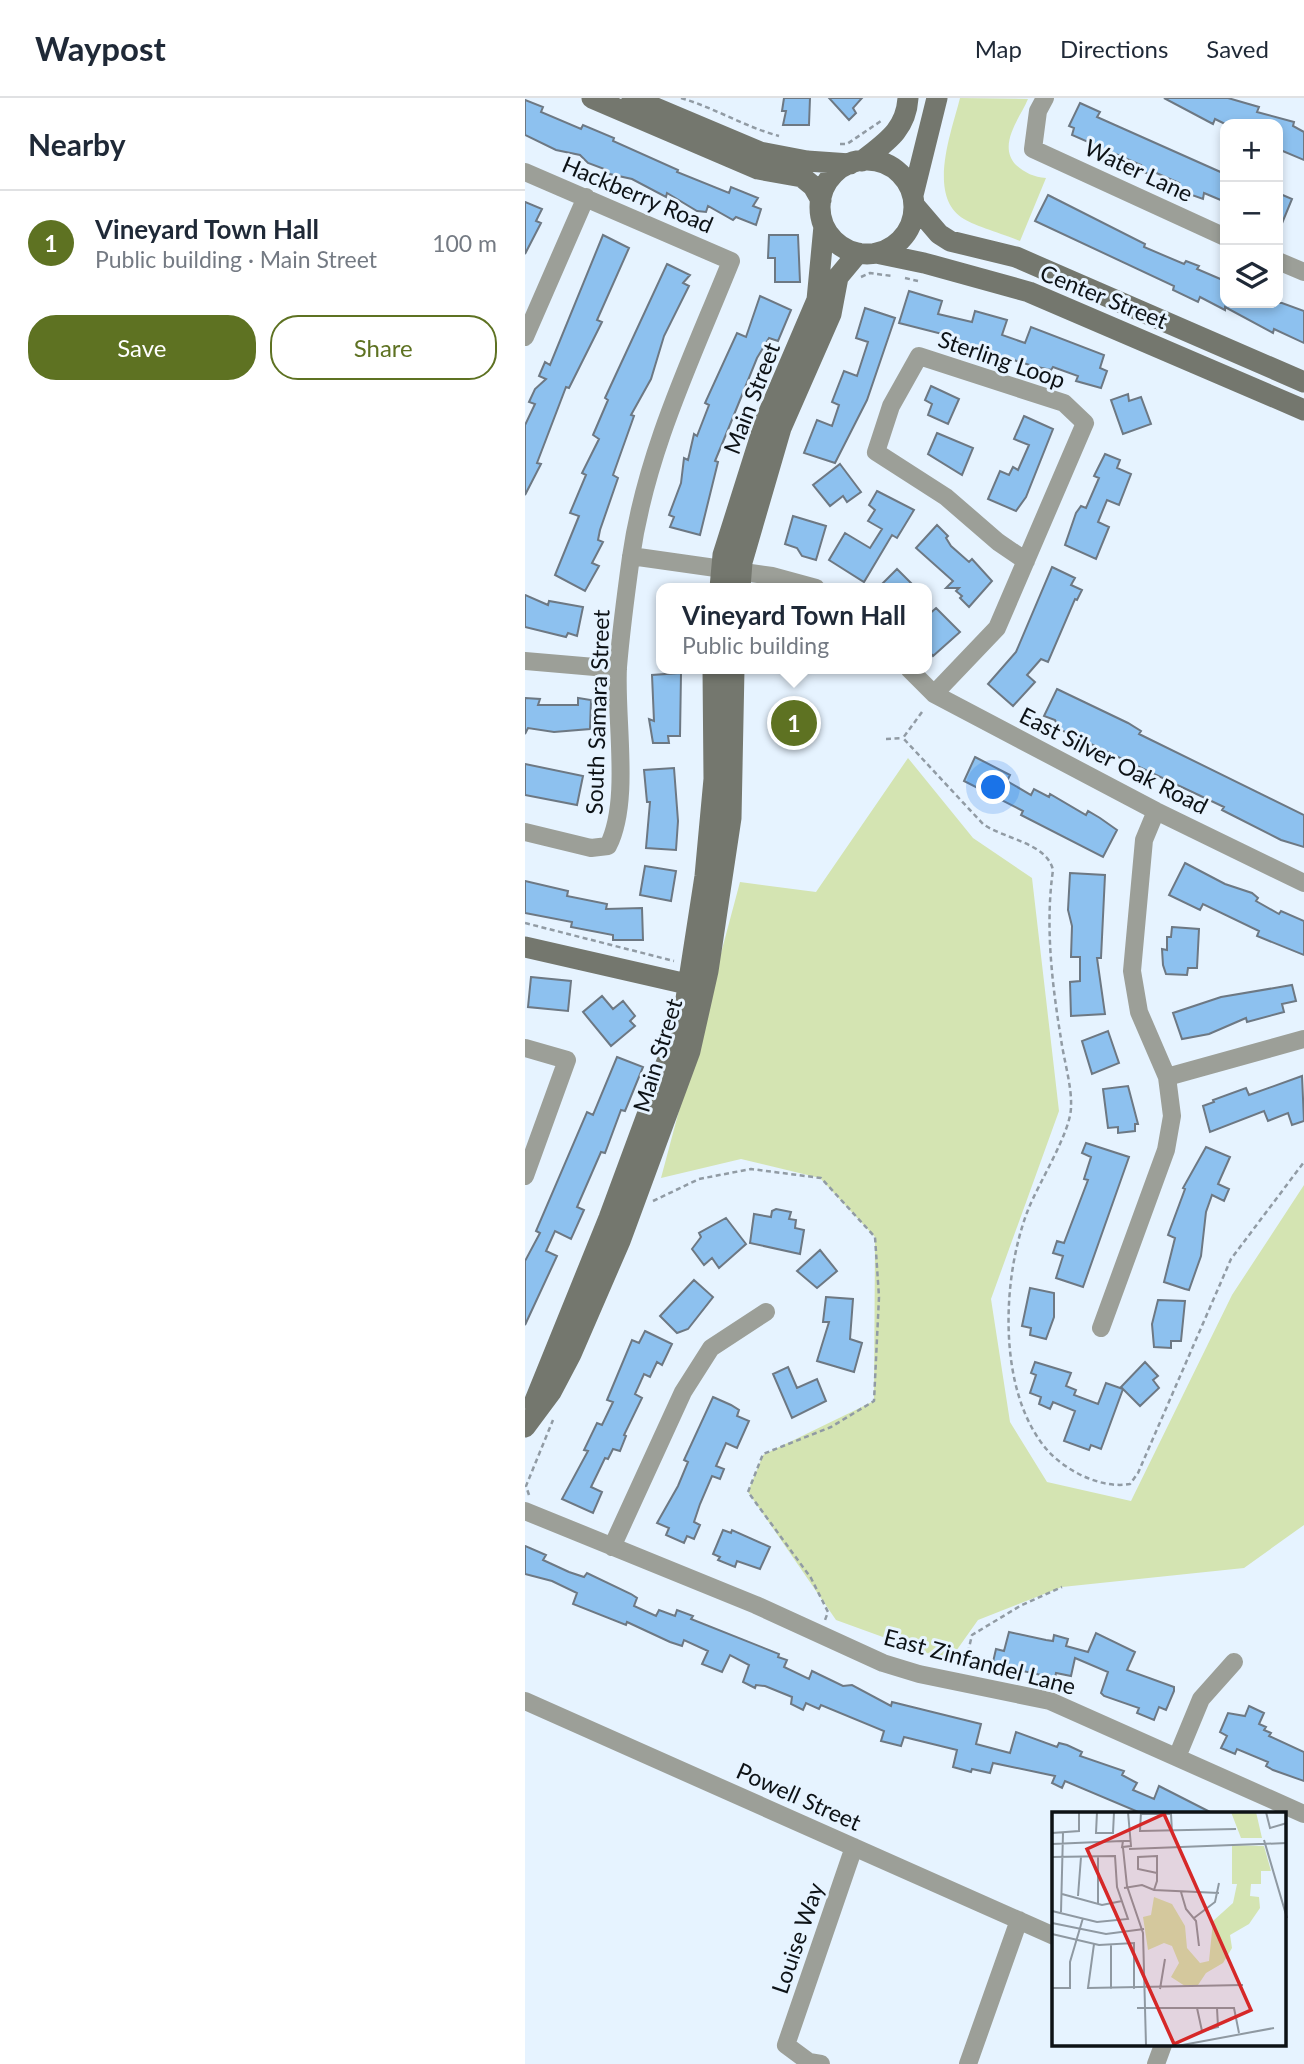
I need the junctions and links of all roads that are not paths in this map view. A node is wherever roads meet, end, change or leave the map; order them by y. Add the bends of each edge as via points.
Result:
1 (592, 98) edge
2 (632, 98) edge
3 (908, 98) edge
4 (937, 98) edge
5 (1045, 98) edge
6 (856, 162) junction
7 (525, 172) edge
8 (586, 198) junction
9 (821, 200) junction
10 (914, 201) junction
11 (824, 226) junction
12 (1220, 235) edge
13 (867, 253) junction
14 (731, 261) joint
15 (1283, 262) edge
16 (1303, 268) edge
17 (525, 337) edge
18 (1304, 383) edge
19 (1304, 410) edge
20 (631, 556) junction
21 (1026, 561) junction
22 (731, 578) edge
23 (798, 583) edge
24 (525, 661) edge
25 (618, 668) junction
26 (713, 674) edge
27 (734, 674) edge
28 (914, 674) edge
29 (935, 694) junction
30 (1156, 811) junction
31 (525, 832) edge
32 (1304, 883) edge
33 (525, 947) edge
34 (697, 986) junction
35 (1304, 1039) edge
36 (525, 1048) edge
37 (1167, 1077) junction
38 (525, 1176) edge
39 (766, 1312) dead end
40 (1101, 1328) dead end
41 (525, 1426) edge
42 (525, 1511) edge
43 (612, 1548) junction
44 (1234, 1662) dead end
45 (525, 1701) edge
46 (1177, 1757) junction
47 (1304, 1814) edge
48 (854, 1847) junction
49 (1019, 1920) junction
50 (1052, 1935) edge
51 (1163, 2046) edge
52 (821, 2064) edge
53 (968, 2064) edge
54 (1156, 2064) edge

1 - 9 street via 758,169 802,177
2 - 6 street via 760,152 807,161
3 - 6 street via 903,124 894,136
4 - 10 street
5 - 12 street, Water Lane via 1038,111 1033,149
6 - 9 street via 832,176
6 - 10 street via 883,162 896,170
7 - 8 street, Hackberry Road
8 - 14 street, Hackberry Road
8 - 17 street
9 - 11 street
10 - 13 street via 907,234 897,244
10 - 18 street, Center Street via 950,241 1016,257
11 - 13 street via 844,248
11 - 22 street, Main Street via 817,300 766,419 723,555
13 - 19 street, Center Street via 924,263 1028,292
13 - 22 street, Main Street via 838,277 831,314 781,428
14 - 20 street, South Samara Street via 671,404
15 - 16 street
20 - 22 street
20 - 25 street, South Samara Street
21 - 21 street, Sterling Loop via 1085,422 1063,403 919,356 891,406 876,452 946,497
21 - 29 street via 997,628
22 - 23 street via 772,576
24 - 25 street
25 - 31 street, South Samara Street via 618,819 608,845 591,848
26 - 34 street, Main Street via 714,779
27 - 34 street, Main Street via 731,818
28 - 29 street, East Silver Oak Road
29 - 30 street, East Silver Oak Road
30 - 32 street, East Silver Oak Road
30 - 37 street via 1145,840 1132,971 1139,1012
33 - 34 street
34 - 41 street, Main Street
35 - 37 street
36 - 38 street via 567,1060
37 - 40 street via 1172,1116 1166,1150
39 - 43 street via 711,1348 683,1392
42 - 43 street, East Zinfandel Lane
43 - 46 street, East Zinfandel Lane via 756,1605 883,1663 1050,1701
44 - 46 street via 1201,1699
45 - 48 street, Powell Street
46 - 47 street, East Zinfandel Lane
48 - 49 street, Powell Street
48 - 52 street, Louise Way via 786,2045 809,2062
49 - 50 street, Powell Street
49 - 53 street
51 - 54 street

